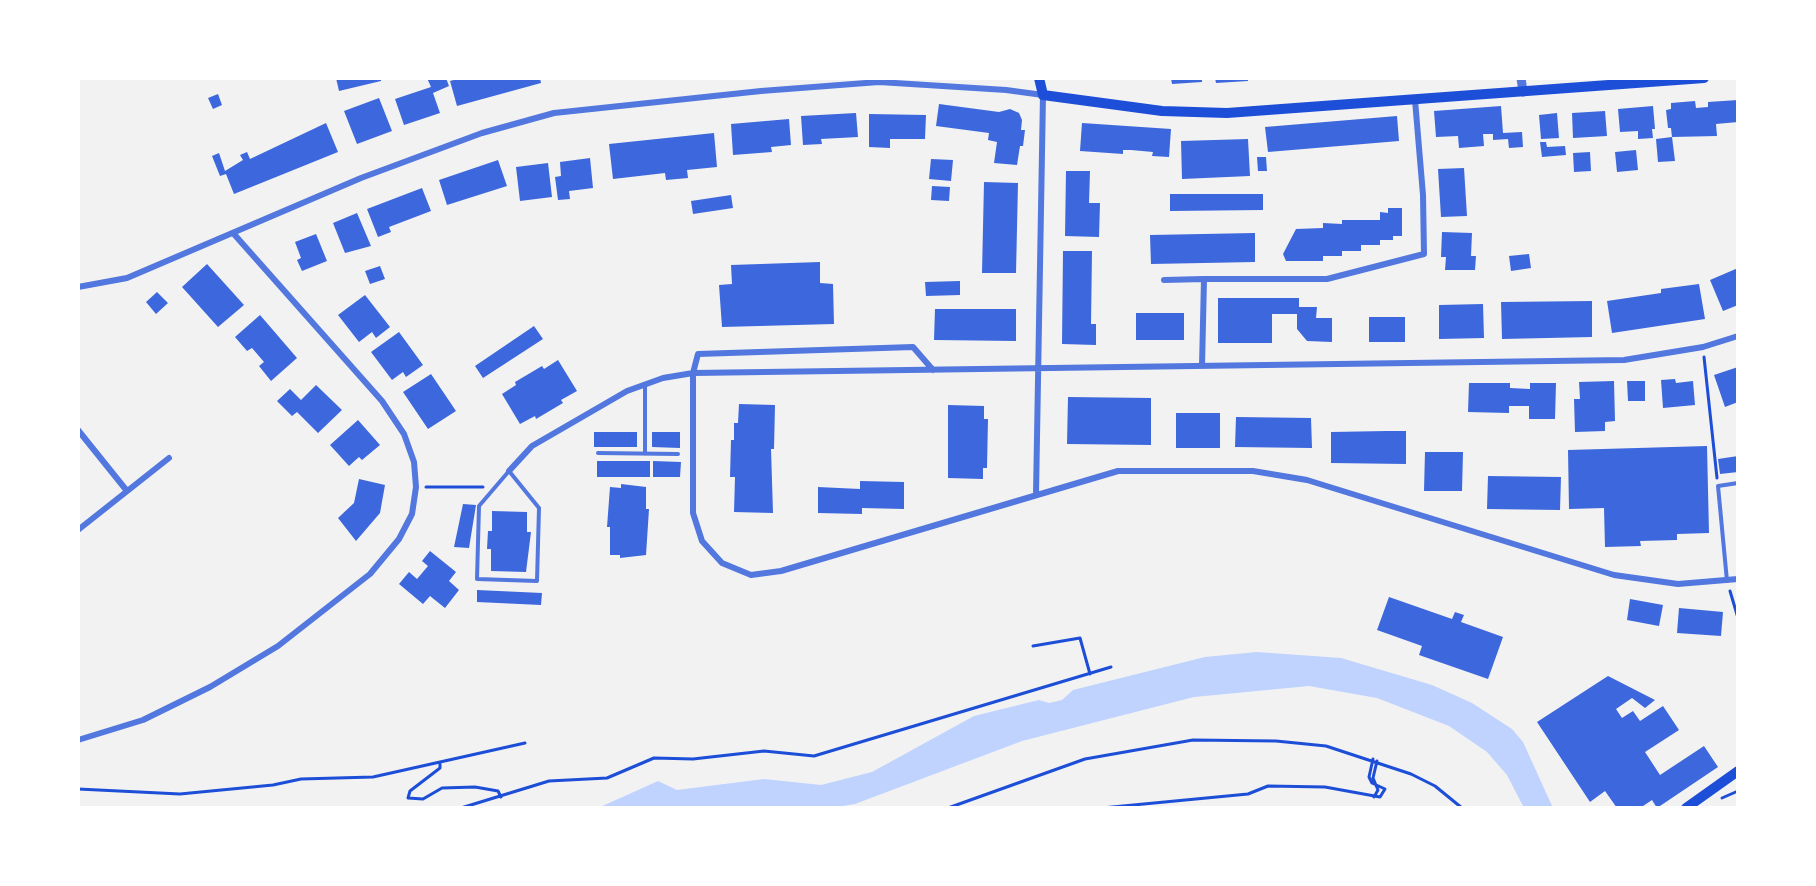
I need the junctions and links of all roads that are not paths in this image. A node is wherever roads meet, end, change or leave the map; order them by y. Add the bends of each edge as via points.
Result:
1 (1039, 78) edge
2 (1521, 78) edge
3 (1704, 78) edge
4 (1523, 92) junction
5 (1042, 95) junction
6 (1415, 100) junction
7 (233, 233) junction
8 (1204, 279) junction
9 (1164, 280) dead end
10 (78, 287) edge
11 (1738, 336) edge
12 (1202, 366) junction
13 (1038, 369) junction
14 (933, 370) junction
15 (693, 373) junction
16 (645, 382) junction
17 (78, 430) edge
18 (598, 453) dead end
19 (645, 454) junction
20 (678, 454) dead end
21 (169, 459) dead end
22 (509, 471) junction
23 (1738, 483) edge
24 (127, 491) junction
25 (1036, 494) junction
26 (78, 530) edge
27 (1738, 579) edge
28 (1727, 581) junction
29 (78, 740) edge
30 (1738, 771) edge
31 (1686, 808) edge

1 - 5 main road
2 - 4 street
3 - 4 main road
4 - 6 main road
5 - 6 main road via 1162,111 1227,113
5 - 7 street via 879,82 554,113 420,156
5 - 13 street
6 - 8 street via 1424,254 1326,279
7 - 10 street via 127,278
7 - 29 street via 382,401 404,434 414,462 412,514 399,539 370,574 278,646 210,687 143,720
8 - 9 street
8 - 12 street
11 - 12 street via 1703,348 1624,360
12 - 13 street
13 - 14 street
13 - 25 street
14 - 15 street
14 - 15 street via 913,347 698,354
15 - 16 street
15 - 25 street via 693,513 702,541 722,563 751,575 782,571
16 - 19 lane
16 - 22 street via 532,446
17 - 24 street
18 - 19 lane
19 - 20 lane
21 - 24 street
22 - 22 lane via 539,508 537,581 477,579 479,506
23 - 28 lane via 1718,486
24 - 26 street
25 - 28 street via 1118,471 1253,471 1307,480 1614,575 1678,584
27 - 28 street
30 - 31 main road

